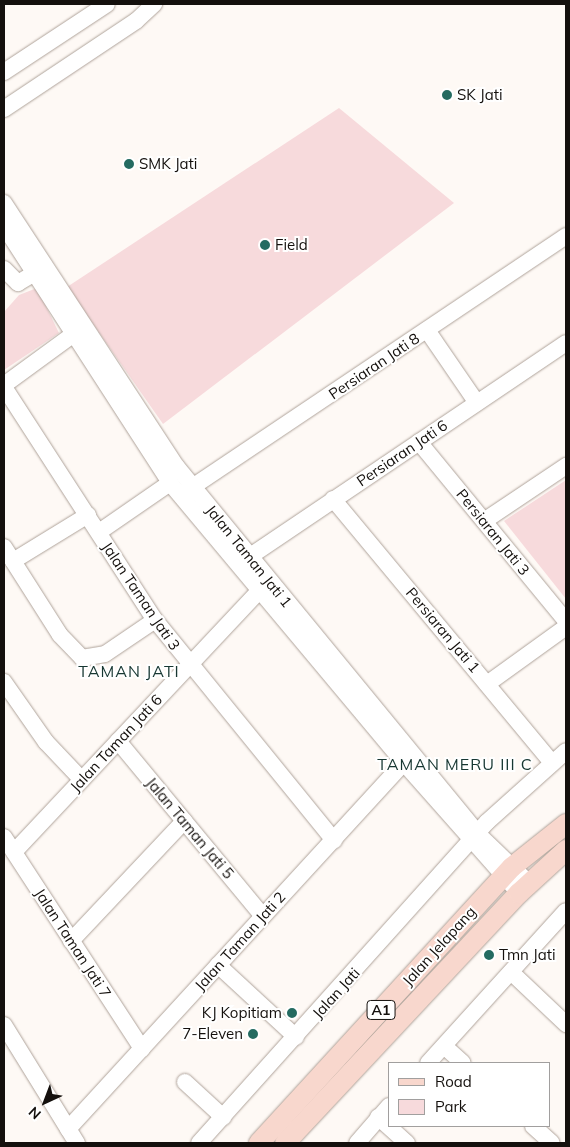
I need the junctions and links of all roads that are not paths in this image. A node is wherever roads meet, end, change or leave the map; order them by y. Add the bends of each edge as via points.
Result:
1 (107, 4) edge
2 (152, 4) edge
3 (4, 72) edge
4 (4, 108) edge
5 (4, 203) edge
6 (4, 226) edge
7 (566, 236) edge
8 (9, 246) edge
9 (4, 269) edge
10 (40, 271) junction
11 (427, 330) junction
12 (79, 331) junction
13 (566, 343) edge
14 (4, 386) edge
15 (477, 403) junction
16 (419, 442) junction
17 (566, 466) edge
18 (181, 488) junction
19 (333, 499) junction
20 (88, 515) junction
21 (484, 521) junction
22 (99, 532) junction
23 (8, 554) edge
24 (244, 560) junction
25 (260, 590) junction
26 (155, 620) junction
27 (566, 621) edge
28 (566, 627) edge
29 (189, 666) junction
30 (4, 682) edge
31 (487, 684) junction
32 (118, 741) junction
33 (566, 751) edge
34 (407, 758) junction
35 (551, 762) junction
36 (82, 780) junction
37 (184, 821) junction
38 (566, 824) edge
39 (4, 837) edge
40 (475, 838) junction
41 (334, 840) junction
42 (566, 850) edge
43 (14, 852) junction
44 (507, 872) junction
45 (524, 888) junction
46 (566, 911) edge
47 (263, 916) junction
48 (71, 941) junction
49 (218, 965) junction
50 (511, 972) junction
51 (566, 1024) edge
52 (4, 1025) edge
53 (296, 1037) junction
54 (444, 1046) junction
55 (142, 1049) junction
56 (429, 1062) edge
57 (463, 1062) edge
58 (185, 1082) dead end
59 (384, 1111) edge
60 (223, 1117) junction
61 (396, 1127) edge
62 (534, 1127) edge
63 (68, 1129) junction
64 (77, 1143) edge
65 (199, 1143) edge
66 (259, 1143) edge
67 (285, 1143) edge
68 (357, 1143) edge
69 (407, 1143) edge
70 (552, 1143) edge

1 - 3 street
2 - 4 street
5 - 10 street, Jalan Taman Jati 1
6 - 8 street, Jalan Taman Jati 1
7 - 11 street, Persiaran Jati 8
8 - 10 street, Jalan Taman Jati 1
9 - 10 street via 18,283
10 - 12 street, Jalan Taman Jati 1
11 - 15 street
11 - 18 street, Persiaran Jati 8
12 - 14 street
12 - 18 street, Jalan Taman Jati 1
12 - 18 street, Jalan Taman Jati 1
13 - 15 street, Persiaran Jati 6
14 - 20 street, Jalan Taman Jati 3
15 - 16 street, Persiaran Jati 6
16 - 19 street, Persiaran Jati 6
16 - 21 street, Persiaran Jati 3
17 - 21 street
18 - 22 street, Persiaran Jati 8
18 - 24 street, Jalan Taman Jati 1
19 - 24 street, Persiaran Jati 6
19 - 31 street, Persiaran Jati 1
20 - 22 street, Jalan Taman Jati 3
20 - 23 street
21 - 27 street, Persiaran Jati 3
22 - 26 street, Jalan Taman Jati 3
23 - 26 street via 60,635 82,658 105,654
24 - 25 street, Jalan Taman Jati 1
24 - 34 street, Jalan Taman Jati 1
25 - 29 street, Jalan Taman Jati 6
25 - 34 street, Jalan Taman Jati 1
26 - 29 street, Jalan Taman Jati 3
28 - 31 street
29 - 32 street, Jalan Taman Jati 6
29 - 41 street, Jalan Taman Jati 3
30 - 36 street via 46,742
31 - 35 street, Persiaran Jati 1
32 - 36 street, Jalan Taman Jati 6
32 - 37 street, Jalan Taman Jati 5
33 - 35 street, Jalan Jati
34 - 40 street, Jalan Taman Jati 1
34 - 41 street, Jalan Taman Jati 2
35 - 40 street, Jalan Jati
36 - 43 street, Jalan Taman Jati 6
37 - 47 street, Jalan Taman Jati 5
37 - 48 street
38 - 44 main road, Jalan Jelapang / A1
39 - 43 street, Jalan Taman Jati 7
40 - 44 street, Jalan Taman Jati 1
40 - 53 street, Jalan Jati
41 - 47 street, Jalan Taman Jati 2
42 - 45 main road, Jalan Jelapang / A1
43 - 48 street, Jalan Taman Jati 7
44 - 45 street, Jalan Taman Jati 1
44 - 66 main road, Jalan Jelapang / A1
45 - 67 main road, Jalan Jelapang / A1
46 - 50 street
47 - 49 street, Jalan Taman Jati 2
48 - 55 street, Jalan Taman Jati 7
49 - 53 street
49 - 55 street, Jalan Taman Jati 2
50 - 51 street
50 - 54 street
52 - 63 street
53 - 60 street, Jalan Jati
54 - 56 street
54 - 57 street
55 - 63 street, Jalan Taman Jati 2
58 - 60 street
59 - 68 street
60 - 65 street, Jalan Jati
61 - 69 street
62 - 70 street
63 - 64 street

